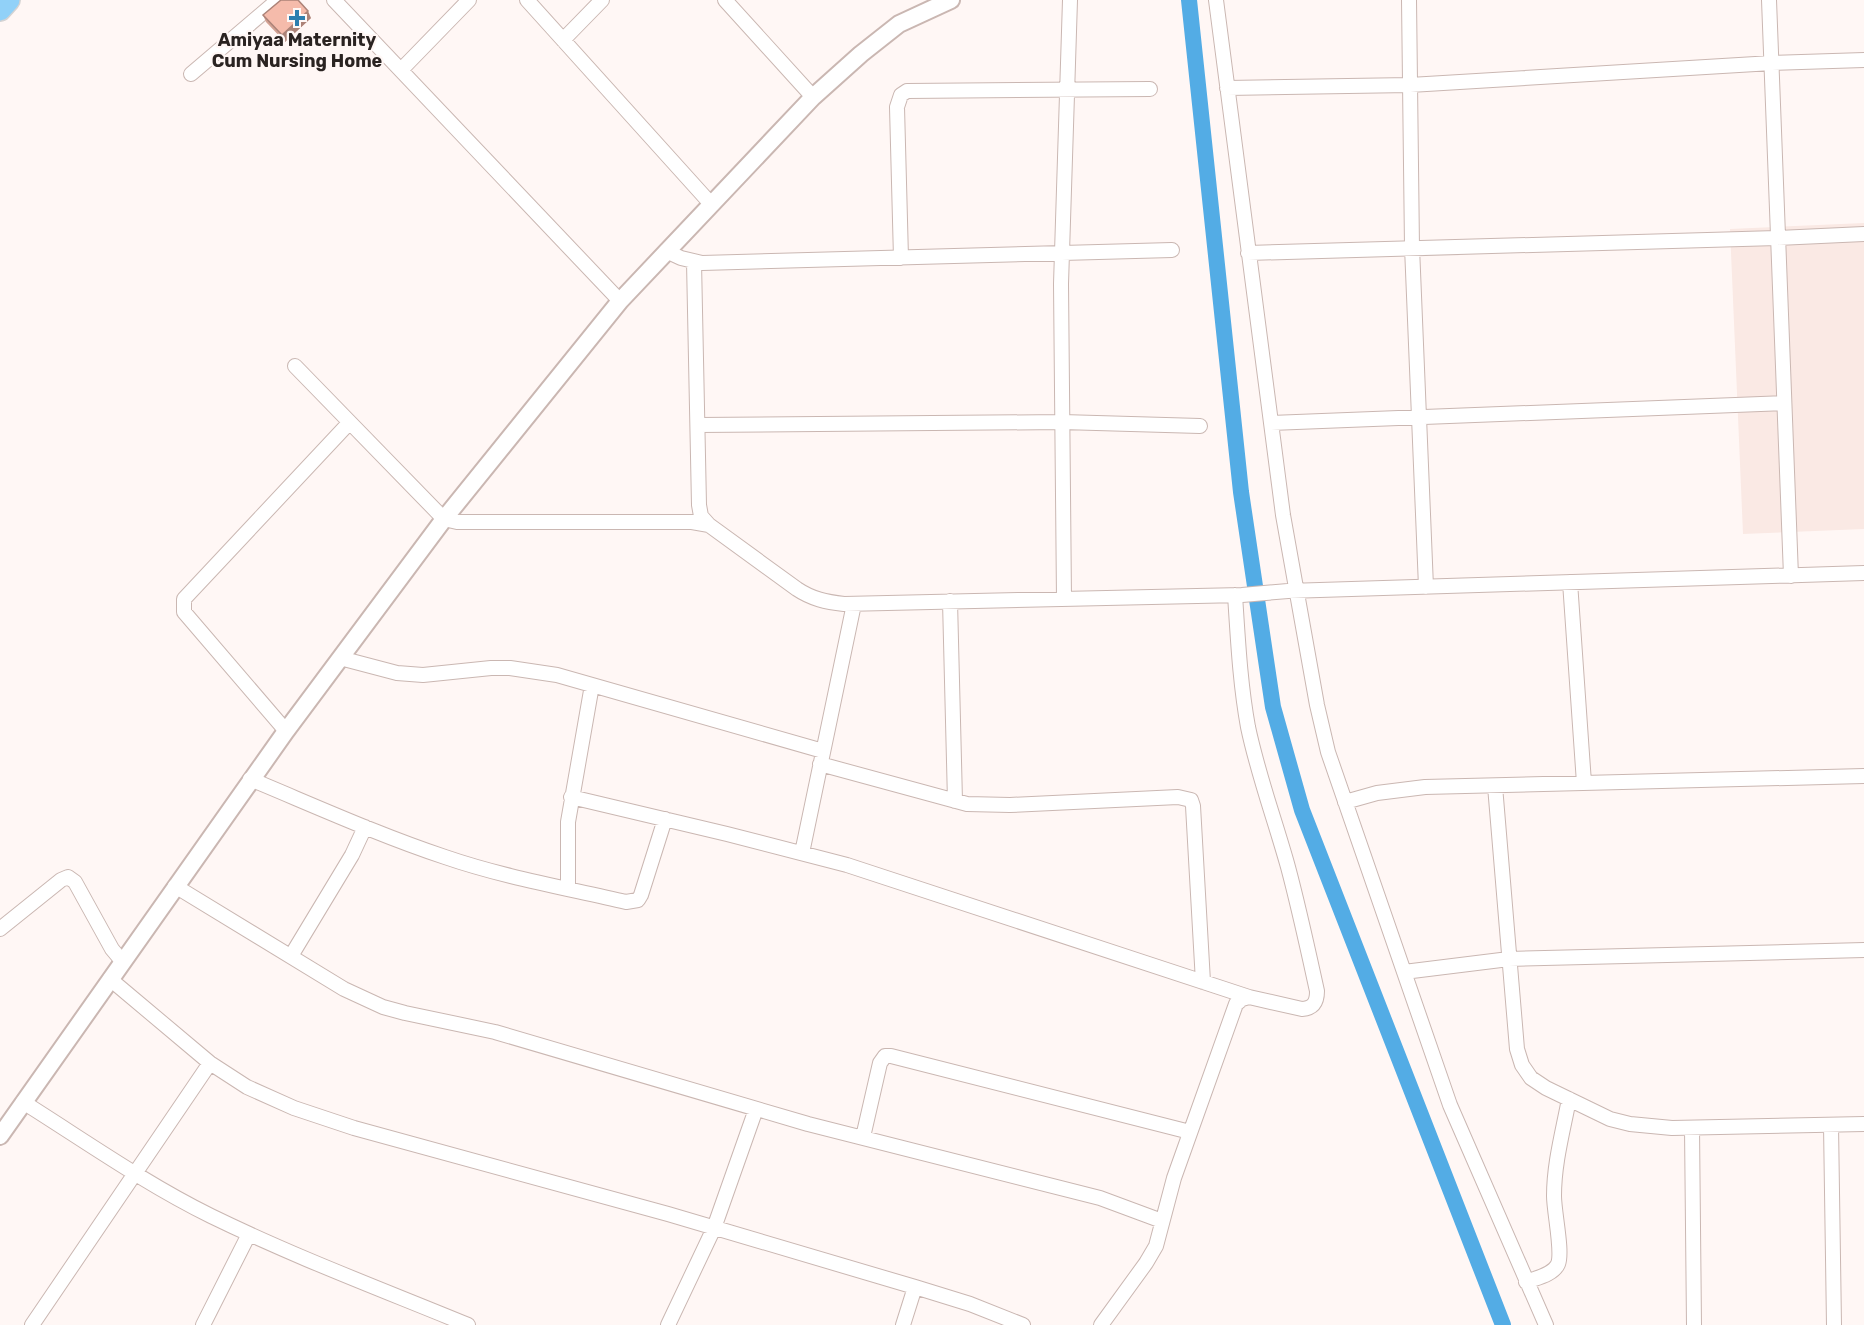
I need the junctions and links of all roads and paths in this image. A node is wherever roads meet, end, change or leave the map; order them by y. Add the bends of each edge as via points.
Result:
1 (9, 0) edge
2 (278, 0) edge
3 (334, 0) edge
4 (470, 0) edge
5 (526, 0) edge
6 (602, 0) edge
7 (951, 0) edge
8 (1070, 0) edge
9 (1216, 0) edge
10 (1409, 0) edge
11 (1769, 0) edge
12 (727, 1) edge
13 (0, 10) edge
14 (562, 40) junction
15 (1864, 60) edge
16 (1772, 63) junction
17 (401, 70) junction
18 (191, 74) dead end
19 (1410, 85) junction
20 (1227, 88) junction
21 (1150, 90) dead end
22 (1067, 91) junction
23 (813, 97) junction
24 (711, 204) junction
25 (1864, 234) edge
26 (1777, 238) junction
27 (1412, 248) junction
28 (666, 250) junction
29 (1172, 250) dead end
30 (1062, 253) junction
31 (1248, 253) junction
32 (901, 258) junction
33 (694, 262) junction
34 (620, 301) junction
35 (295, 366) dead end
36 (1784, 404) junction
37 (1419, 417) junction
38 (1062, 422) junction
39 (349, 423) junction
40 (1271, 423) junction
41 (698, 425) junction
42 (1200, 426) dead end
43 (444, 519) junction
44 (709, 525) junction
45 (1864, 573) edge
46 (1791, 576) junction
47 (1570, 582) junction
48 (1426, 587) junction
49 (1292, 591) junction
50 (1239, 595) junction
51 (1064, 599) junction
52 (950, 601) junction
53 (855, 604) junction
54 (340, 658) junction
55 (592, 685) junction
56 (286, 731) junction
57 (822, 758) junction
58 (1864, 776) edge
59 (250, 779) junction
60 (1584, 783) junction
61 (1495, 786) junction
62 (571, 797) junction
63 (955, 801) junction
64 (1345, 802) junction
65 (665, 819) junction
66 (365, 827) junction
67 (802, 854) junction
68 (175, 886) junction
69 (568, 889) junction
70 (0, 929) edge
71 (1864, 950) edge
72 (291, 956) junction
73 (1509, 959) junction
74 (122, 961) junction
75 (1404, 972) junction
76 (110, 979) junction
77 (1203, 982) junction
78 (1249, 997) junction
79 (210, 1063) junction
80 (1569, 1099) junction
81 (23, 1102) junction
82 (756, 1109) junction
83 (1864, 1124) edge
84 (1831, 1125) junction
85 (1692, 1128) junction
86 (1190, 1132) junction
87 (0, 1136) edge
88 (863, 1137) junction
89 (134, 1173) junction
90 (1162, 1221) junction
91 (714, 1228) junction
92 (249, 1234) junction
93 (1526, 1282) junction
94 (915, 1287) junction
95 (32, 1325) edge
96 (203, 1325) edge
97 (468, 1325) edge
98 (668, 1325) edge
99 (903, 1325) edge
100 (1023, 1325) edge
101 (1101, 1325) edge
102 (1546, 1325) edge
103 (1694, 1325) edge
104 (1834, 1325) edge

1 - 13 main road
2 - 18 street
3 - 17 street
4 - 17 street
5 - 14 street
6 - 14 street
7 - 23 street via 898,24
8 - 22 street
9 - 20 street
10 - 19 street
11 - 16 street
12 - 23 street
14 - 24 street
15 - 16 street
16 - 19 street
16 - 26 street
17 - 34 street
19 - 20 street
19 - 27 street
20 - 31 street
21 - 22 street
22 - 30 street
22 - 32 street via 907,91 902,95 897,107
23 - 24 street
24 - 28 street
25 - 26 street
26 - 27 street
26 - 36 street
27 - 31 street
27 - 37 street
28 - 33 street
28 - 34 street
29 - 30 street
30 - 32 street
30 - 38 street
31 - 40 street
32 - 33 street
33 - 41 street
34 - 43 street
35 - 39 street
36 - 37 street
36 - 46 street
37 - 40 street
37 - 48 street
38 - 41 street
38 - 42 street
38 - 51 street
39 - 43 street
39 - 56 street via 184,599 184,612
40 - 49 street
41 - 44 street via 699,505 701,516
43 - 44 street
43 - 54 street
44 - 53 street via 807,596
45 - 46 street
46 - 47 street
47 - 48 street
47 - 60 street
48 - 49 street
49 - 50 street
49 - 64 street via 1328,752
50 - 51 street
50 - 78 street via 1241,685 1248,725 1317,991 1314,1005 1302,1009
51 - 52 street
52 - 53 street
52 - 63 street
53 - 57 street
54 - 55 street via 397,673 423,675 510,668
54 - 56 street
55 - 57 street
55 - 62 street
56 - 59 street
57 - 63 street
57 - 67 street
58 - 60 street
59 - 66 street
59 - 68 street
60 - 61 street
61 - 64 street via 1425,787
61 - 73 street
62 - 65 street
62 - 69 street
63 - 77 street via 1010,805 1178,797 1191,800
64 - 75 street
65 - 67 street
65 - 69 street via 638,900 626,902
66 - 69 street via 446,858
66 - 72 street
67 - 77 street via 900,881
68 - 72 street
68 - 74 street
70 - 74 street via 68,876
71 - 73 street
72 - 82 street via 344,989 383,1007 495,1032
73 - 75 street
73 - 80 street via 1517,1049 1522,1065 1531,1078
74 - 76 street
75 - 93 street via 1450,1105
76 - 79 street
76 - 81 street
77 - 78 street
78 - 86 street via 1234,1008
79 - 89 street
79 - 91 street via 256,1091 354,1128
80 - 85 street via 1610,1119 1652,1127
80 - 93 street via 1554,1194 1559,1261 1552,1271
81 - 87 street
81 - 89 street
82 - 88 street
82 - 91 street
83 - 84 street
84 - 85 street
84 - 104 street
85 - 103 street
86 - 88 street via 885,1056
86 - 90 street
88 - 90 street via 1100,1198
89 - 92 street
89 - 95 street
90 - 101 street via 1156,1246
91 - 94 street
91 - 98 street
92 - 96 street
92 - 97 street
93 - 102 street
94 - 99 street
94 - 100 street

